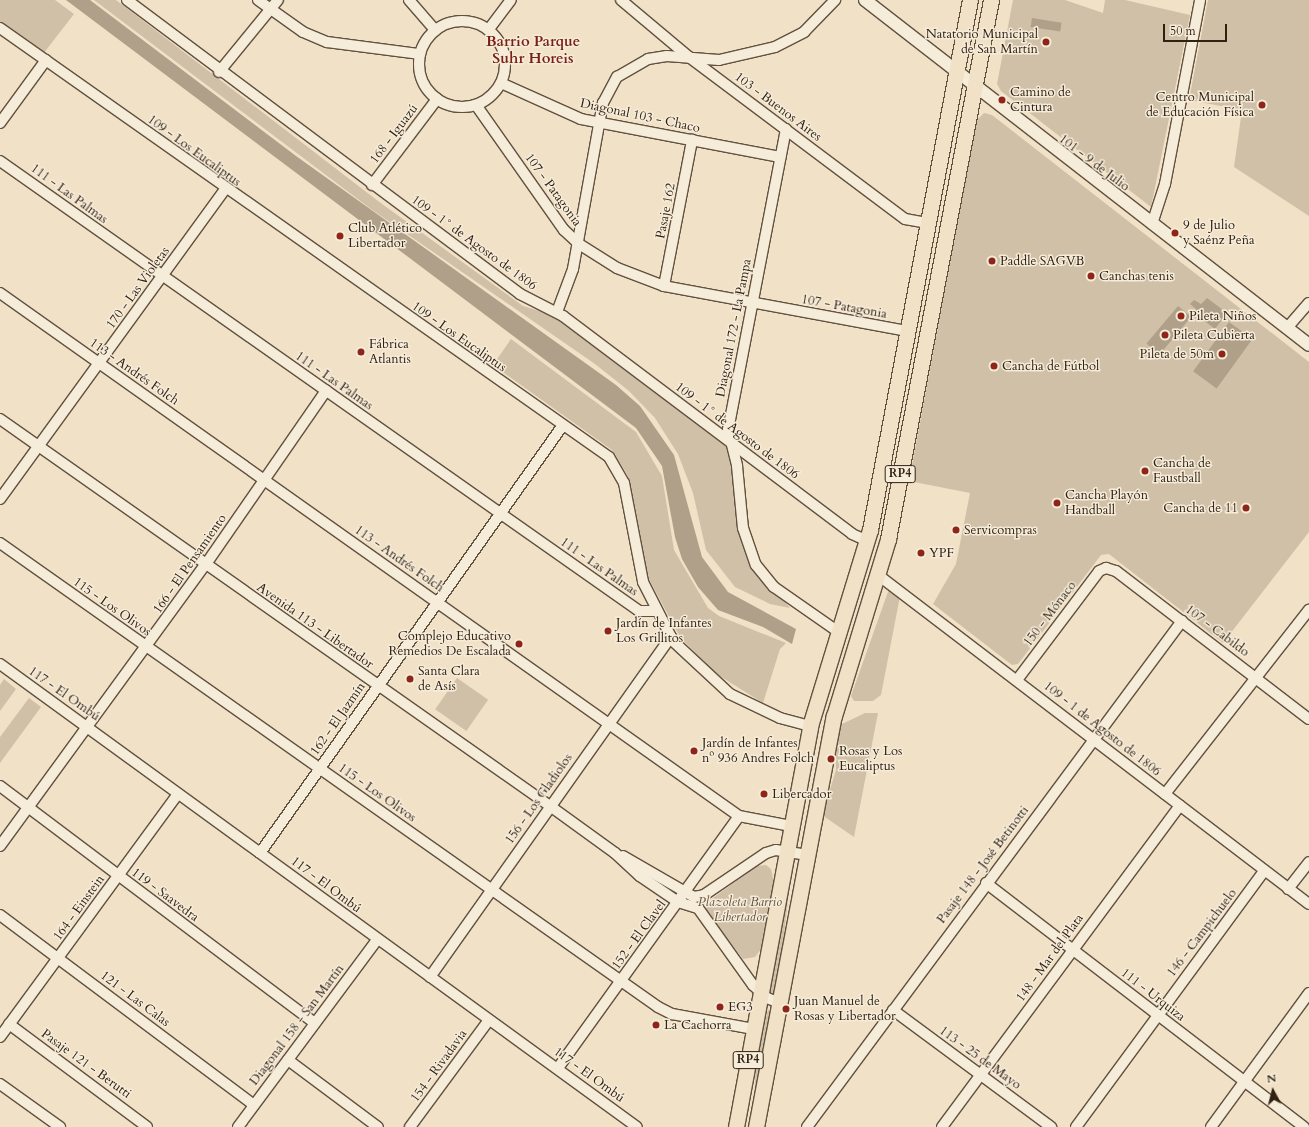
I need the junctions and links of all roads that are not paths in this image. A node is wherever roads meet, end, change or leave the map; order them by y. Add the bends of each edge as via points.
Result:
1 (127, 0) edge
2 (258, 0) edge
3 (278, 0) edge
4 (409, 0) edge
5 (511, 0) edge
6 (835, 0) edge
7 (865, 0) edge
8 (970, 0) edge
9 (991, 0) edge
10 (1200, 0) edge
11 (625, 1) edge
12 (270, 9) junction
13 (0, 28) edge
14 (489, 29) junction
15 (435, 30) junction
16 (420, 54) junction
17 (689, 57) junction
18 (46, 60) junction
19 (219, 72) junction
20 (956, 72) junction
21 (501, 83) junction
22 (975, 88) junction
23 (437, 99) junction
24 (476, 105) junction
25 (0, 123) edge
26 (598, 123) junction
27 (786, 129) junction
28 (692, 140) junction
29 (780, 157) junction
30 (0, 161) edge
31 (372, 185) junction
32 (225, 189) junction
33 (927, 223) junction
34 (1152, 224) junction
35 (579, 244) junction
36 (163, 278) junction
37 (664, 286) junction
38 (0, 293) edge
39 (1309, 303) edge
40 (752, 304) junction
41 (556, 312) junction
42 (1287, 328) junction
43 (907, 331) junction
44 (1309, 345) edge
45 (99, 363) junction
46 (326, 391) junction
47 (0, 419) edge
48 (563, 425) junction
49 (732, 445) junction
50 (38, 446) junction
51 (265, 480) junction
52 (0, 499) edge
53 (500, 515) junction
54 (868, 541) junction
55 (0, 544) edge
56 (206, 564) junction
57 (1106, 568) joint
58 (878, 575) junction
59 (438, 602) junction
60 (1309, 610) edge
61 (656, 611) junction
62 (1182, 621) junction
63 (840, 634) junction
64 (671, 637) junction
65 (146, 648) junction
66 (0, 664) edge
67 (1257, 677) junction
68 (1017, 680) junction
69 (377, 685) junction
70 (1309, 719) edge
71 (609, 724) junction
72 (810, 726) junction
73 (88, 727) junction
74 (1094, 739) junction
75 (319, 768) junction
76 (0, 786) edge
77 (178, 794) junction
78 (1166, 794) junction
79 (550, 806) junction
80 (1180, 806) junction
81 (29, 807) junction
82 (739, 816) junction
83 (791, 826) junction
84 (0, 846) edge
85 (787, 851) junction
86 (260, 853) junction
87 (615, 853) junction
88 (808, 855) junction
89 (1309, 862) edge
90 (1264, 871) junction
91 (118, 876) junction
92 (986, 883) junction
93 (1288, 889) junction
94 (491, 891) junction
95 (684, 893) junction
96 (678, 902) junction
97 (1309, 904) edge
98 (0, 915) edge
99 (377, 940) junction
100 (1073, 948) junction
101 (58, 958) junction
102 (430, 977) junction
103 (622, 981) junction
104 (760, 993) junction
105 (1309, 993) edge
106 (780, 1002) junction
107 (893, 1010) junction
108 (1157, 1015) junction
109 (489, 1020) junction
110 (315, 1023) junction
111 (9, 1024) junction
112 (754, 1029) junction
113 (0, 1037) edge
114 (288, 1060) junction
115 (558, 1068) junction
116 (980, 1075) junction
117 (1244, 1082) junction
118 (0, 1084) edge
119 (254, 1105) junction
120 (60, 1127) edge
121 (147, 1127) edge
122 (238, 1127) edge
123 (378, 1127) edge
124 (410, 1127) edge
125 (637, 1127) edge
126 (736, 1127) edge
127 (756, 1127) edge
128 (807, 1127) edge
129 (942, 1127) edge
130 (1051, 1127) edge
131 (1076, 1127) edge
132 (1212, 1127) edge
133 (1304, 1127) edge

1 - 19 street, 109 - 1° de Agosto de 1806
2 - 12 street
3 - 12 street
4 - 15 street
5 - 14 street
6 - 17 street via 804,32 775,47 732,59
7 - 20 street, 101 - 9 de Julio
8 - 20 main road, RP4
9 - 22 main road, RP4
10 - 34 street via 1165,184
11 - 17 street, 103 - Buenos Aires
12 - 16 street via 303,32 327,42
12 - 19 street
13 - 18 street, 109 - Los Eucaliptus
14 - 15 street via 479,23 456,20
14 - 21 street via 503,48 505,72
15 - 16 street
16 - 23 street via 421,78
17 - 26 street via 661,57 628,68 611,87
17 - 27 street, 103 - Buenos Aires
18 - 25 street
18 - 32 street, 109 - Los Eucaliptus
19 - 31 street, 109 - 1° de Agosto de 1806
20 - 22 street, 101 - 9 de Julio
20 - 33 main road, RP4
21 - 24 street via 491,96
21 - 26 street, Diagonal 103 - Chaco via 572,115
22 - 34 street, 101 - 9 de Julio
22 - 58 main road, RP4 via 894,509
23 - 24 street via 454,106
23 - 31 street, 168 - Iguazú
24 - 35 street, 107 - Patagonia via 564,230
26 - 28 street, Diagonal 103 - Chaco
26 - 35 street
27 - 29 street, Diagonal 172 - La Pampa
27 - 33 street, 103 - Buenos Aires via 905,219
28 - 29 street, Diagonal 103 - Chaco
28 - 37 street, Pasaje 162
29 - 40 street, Diagonal 172 - La Pampa
30 - 36 street, 111 - Las Palmas
31 - 41 street, 109 - 1° de Agosto de 1806 via 520,294
32 - 36 street, 170 - Las Violetas
32 - 48 street, 109 - Los Eucaliptus
33 - 43 main road, RP4
34 - 42 street, 101 - 9 de Julio
35 - 37 street, 107 - Patagonia via 634,277
35 - 41 street
36 - 45 street, 170 - Las Violetas
36 - 46 street, 111 - Las Palmas
37 - 40 street, 107 - Patagonia
38 - 45 street, 113 - Andrés Folch
39 - 42 street
40 - 43 street, 107 - Patagonia
40 - 49 street, Diagonal 172 - La Pampa via 728,429
41 - 49 street, 109 - 1° de Agosto de 1806
42 - 44 street, 101 - 9 de Julio
43 - 54 main road, RP4
45 - 50 street, 170 - Las Violetas
45 - 51 street, 113 - Andrés Folch
46 - 51 street, 166 - El Pensamiento
46 - 53 street, 111 - Las Palmas
47 - 50 street, Avenida 113 - Libertador
48 - 53 street, 162 - El Jazmín
48 - 61 street, 109 - Los Eucaliptus via 602,451 618,468 638,564
49 - 54 street, 109 - 1° de Agosto de 1806 via 852,534
49 - 63 street, Diagonal 172 - La Pampa via 743,528 756,565 774,587
50 - 52 street, 170 - Las Violetas
50 - 56 street, Avenida 113 - Libertador
51 - 56 street, 166 - El Pensamiento
51 - 59 street, 113 - Andrés Folch
53 - 59 street, 162 - El Jazmín
53 - 61 street, 111 - Las Palmas via 639,611
54 - 63 main road, RP4
55 - 65 street, 115 - Los Olivos
56 - 65 street, 166 - El Pensamiento
56 - 69 street, Avenida 113 - Libertador
57 - 62 street, 107 - Cabildo via 1116,571
57 - 68 street, 150 - Mónaco via 1099,571
58 - 68 street, 109 - 1 de Agosto de 1806
58 - 88 main road, RP4 via 834,716
59 - 69 street, 162 - El Jazmín
59 - 71 street, 113 - Andrés Folch
60 - 67 street
61 - 64 street, 109 - Los Eucaliptus
62 - 67 street, 107 - Cabildo
62 - 74 street, Pasaje 148 - José Betinotti
63 - 72 main road, RP4
64 - 71 street, 156 - Los Gladiolos
64 - 72 street, 109 - Los Eucaliptus via 730,694 780,718
65 - 73 street, 166 - El Pensamiento
65 - 75 street, 115 - Los Olivos
66 - 73 street, 117 - El Ombú
67 - 70 street, 107 - Cabildo
67 - 78 street
68 - 74 street, 109 - 1 de Agosto de 1806
69 - 75 street, 162 - El Jazmín
69 - 79 street, Avenida 113 - Libertador
71 - 79 street, 156 - Los Gladiolos
71 - 82 street, 113 - Andrés Folch
72 - 83 main road, RP4
73 - 77 street, 117 - El Ombú
73 - 81 street, 166 - El Pensamiento
74 - 78 street, 109 - 1 de Agosto de 1806
74 - 92 street, Pasaje 148 - José Betinotti
75 - 86 street, 162 - El Jazmín
75 - 94 street, 115 - Los Olivos
76 - 81 street, 119 - Saavedra
77 - 86 street, 117 - El Ombú
77 - 91 street, 164 - Einstein
78 - 80 street, 109 - 1 de Agosto de 1806
79 - 87 street, Avenida 113 - Libertador
79 - 94 street, 156 - Los Gladiolos
80 - 90 street, 109 - 1 de Agosto de 1806
80 - 100 street, 148 - Mar del Plata
81 - 84 street, 166 - El Pensamiento
81 - 91 street, 119 - Saavedra
82 - 83 street, 113 - Andrés Folch
82 - 95 street, 152 - El Clavel
83 - 85 main road, RP4
85 - 88 street, Avenida 113 - Libertador
85 - 95 street, Avenida 113 - Libertador via 766,853 704,895 694,897
85 - 104 main road, RP4
86 - 99 street, 117 - El Ombú
87 - 95 street, Avenida 113 - Libertador via 640,864
87 - 96 street, Avenida 113 - Libertador via 635,872
88 - 106 main road, RP4
89 - 93 street
90 - 93 street, 109 - 1 de Agosto de 1806
90 - 108 street, 146 - Campichuelo
91 - 101 street, 164 - Einstein
91 - 110 street, 119 - Saavedra
92 - 100 street, 111 - Urquiza
92 - 107 street, Pasaje 148 - José Betinotti
93 - 97 street, 109 - 1 de Agosto de 1806
94 - 102 street, 156 - Los Gladiolos
94 - 103 street, 115 - Los Olivos
95 - 96 street, 152 - El Clavel
96 - 103 street, 152 - El Clavel
96 - 104 street, Avenida 113 - Libertador via 703,913
98 - 101 street, 121 - Las Calas
99 - 102 street, 117 - El Ombú
99 - 110 street, Diagonal 158 - San Martín
100 - 108 street, 111 - Urquiza
100 - 116 street, 148 - Mar del Plata
101 - 111 street, 164 - Einstein
101 - 119 street, 121 - Las Calas
102 - 109 street, 117 - El Ombú
103 - 112 street, 115 - Los Olivos via 672,1014
103 - 115 street, 152 - El Clavel
104 - 106 street
104 - 112 main road, RP4
105 - 117 street
106 - 127 main road, RP4
107 - 116 street, 113 - 25 de Mayo
107 - 128 street, Pasaje 148 - José Betinotti
108 - 117 street, 111 - Urquiza
108 - 131 street, 146 - Campichuelo
109 - 115 street, 117 - El Ombú
109 - 124 street, 154 - Rivadavia
110 - 114 street, Diagonal 158 - San Martín
111 - 113 street, 164 - Einstein
111 - 121 street, Pasaje 121 - Berutti
112 - 126 main road, RP4
114 - 119 street, Diagonal 158 - San Martín
114 - 123 street
115 - 125 street, 117 - El Ombú
116 - 129 street, 148 - Mar del Plata
116 - 130 street, 113 - 25 de Mayo
117 - 132 street
117 - 133 street, 111 - Urquiza
118 - 120 street
119 - 122 street, Diagonal 158 - San Martín

